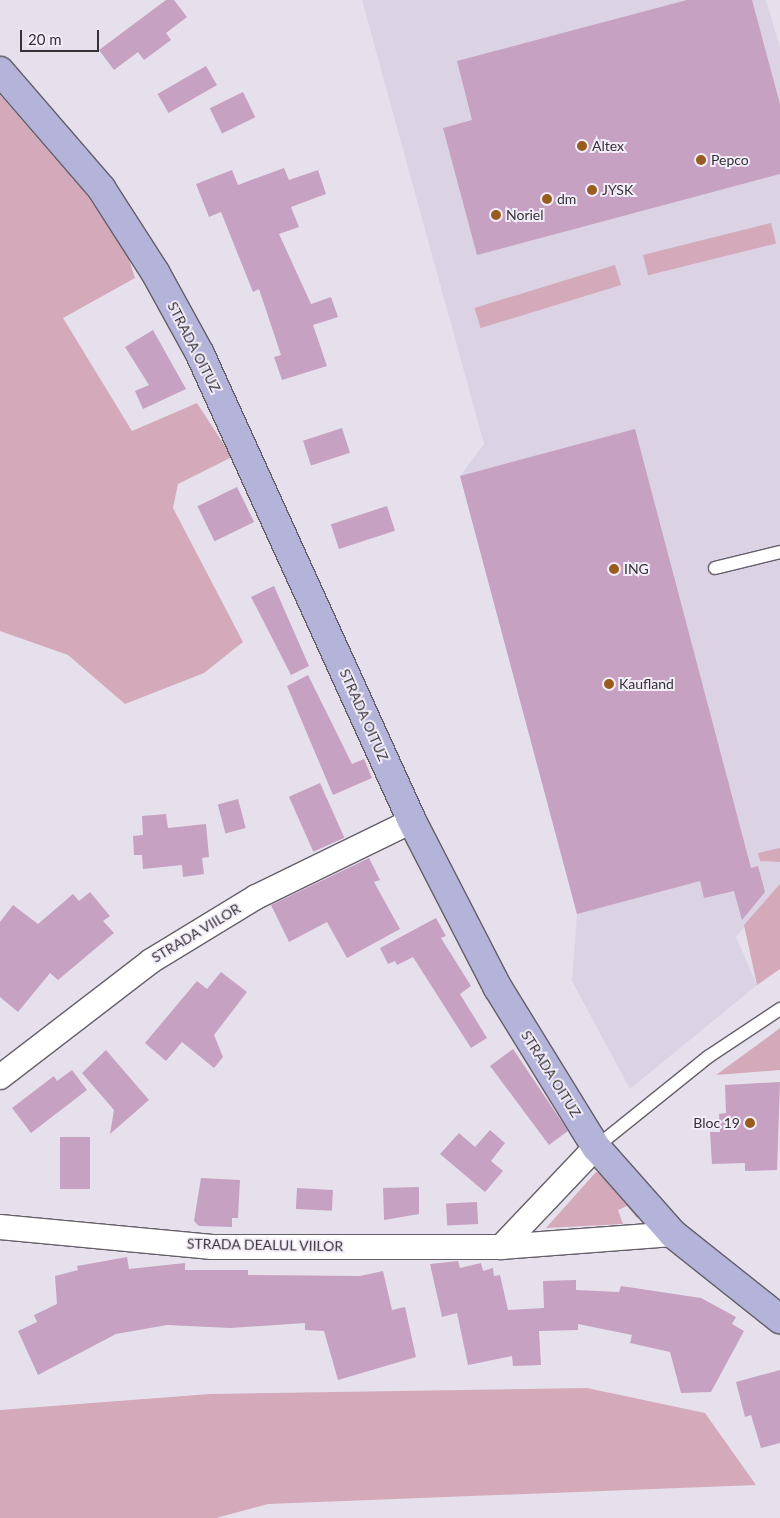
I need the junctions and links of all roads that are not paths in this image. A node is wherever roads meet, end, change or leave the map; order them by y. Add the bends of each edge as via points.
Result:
1 (0, 71) edge
2 (780, 552) edge
3 (715, 568) dead end
4 (412, 820) junction
5 (780, 1009) edge
6 (0, 1077) edge
7 (596, 1147) junction
8 (0, 1227) edge
9 (673, 1234) junction
10 (501, 1247) junction
11 (780, 1319) edge

1 - 4 main road, STRADA OITUZ via 101,188 178,313
2 - 3 lane
4 - 6 street, STRADA VIILOR via 256,897 143,966
4 - 7 main road, STRADA OITUZ via 498,988
5 - 7 lane via 708,1057
7 - 9 main road, STRADA OITUZ
7 - 10 street
8 - 10 street, STRADA DEALUL VIILOR via 212,1247
9 - 10 street, STRADA DEALUL VIILOR
9 - 11 main road, STRADA OITUZ

